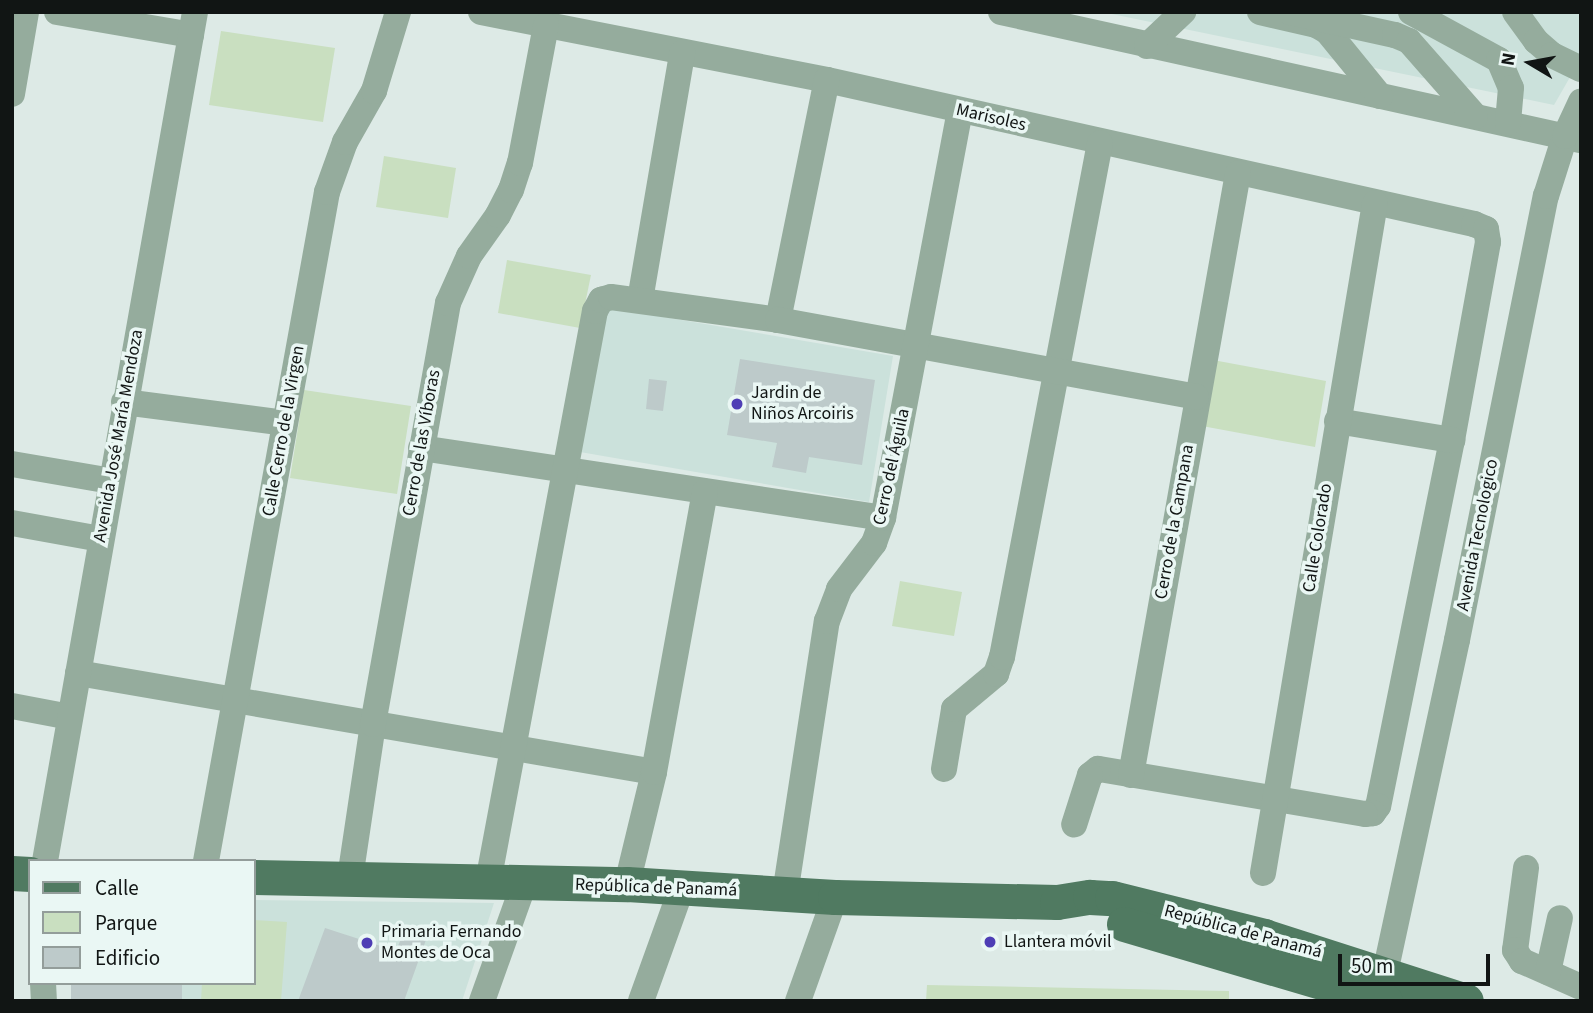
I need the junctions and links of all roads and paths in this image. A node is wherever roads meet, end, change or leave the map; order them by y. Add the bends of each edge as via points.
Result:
1 (26, 12) edge
2 (57, 12) edge
3 (398, 12) edge
4 (481, 12) edge
5 (1001, 12) edge
6 (1183, 12) edge
7 (1260, 12) edge
8 (1290, 12) edge
9 (1410, 12) edge
10 (1519, 15) edge
11 (193, 24) edge
12 (546, 25) junction
13 (1147, 46) junction
14 (682, 54) junction
15 (1499, 60) junction
16 (1581, 69) edge
17 (827, 80) junction
18 (12, 94) edge
19 (1380, 96) junction
20 (1581, 101) edge
21 (960, 111) junction
22 (1475, 116) junction
23 (1508, 123) junction
24 (1573, 138) edge
25 (1100, 143) junction
26 (1238, 173) junction
27 (1375, 203) junction
28 (640, 300) junction
29 (778, 320) junction
30 (917, 347) junction
31 (1057, 372) junction
32 (1196, 397) junction
33 (124, 402) junction
34 (1338, 421) junction
35 (285, 423) junction
36 (1452, 440) junction
37 (421, 448) junction
38 (12, 464) edge
39 (565, 472) junction
40 (111, 481) junction
41 (705, 492) junction
42 (883, 518) junction
43 (12, 523) edge
44 (101, 540) junction
45 (78, 673) junction
46 (237, 702) junction
47 (12, 706) edge
48 (70, 718) junction
49 (373, 724) junction
50 (514, 748) junction
51 (944, 769) dead end
52 (654, 772) junction
53 (1131, 775) junction
54 (1274, 799) junction
55 (1074, 825) dead end
56 (45, 859) edge
57 (206, 859) edge
58 (1526, 868) dead end
59 (1263, 873) dead end
60 (256, 877) edge
61 (350, 878) junction
62 (488, 882) junction
63 (524, 884) junction
64 (626, 884) junction
65 (682, 887) junction
66 (785, 894) junction
67 (835, 897) junction
68 (1057, 902) junction
69 (1560, 918) dead end
70 (1548, 972) junction
71 (1385, 987) edge
72 (1581, 987) edge
73 (482, 1001) edge
74 (641, 1001) edge
75 (798, 1001) edge
76 (1423, 1001) edge
77 (1466, 1001) edge

1 - 18 street
2 - 11 street
3 - 35 street, Calle Cerro de la Virgen via 374,91 345,142 327,192
4 - 12 street, Marisoles
5 - 13 street
6 - 13 street
7 - 19 street via 1316,24 1327,31
8 - 22 street via 1409,41
9 - 15 street
10 - 15 street
10 - 16 street via 1552,55
11 - 33 street, Avenida José María Mendoza
12 - 14 street, Marisoles
12 - 37 street, Cerro de las Víboras via 511,190 469,256 448,303
13 - 19 street
14 - 17 street, Marisoles
14 - 28 street
15 - 23 street via 1511,88
17 - 21 street, Marisoles
17 - 29 street
19 - 22 street
20 - 24 street, Avenida Tecnologico
21 - 25 street, Marisoles
21 - 30 street, Cerro del Águila
22 - 23 street
23 - 24 street
24 - 71 street, Avenida Tecnologico via 1546,196
25 - 26 street, Marisoles
25 - 31 street
26 - 27 street, Marisoles
26 - 32 street, Cerro de la Campana
27 - 34 street, Calle Colorado
27 - 36 street, Marisoles via 1486,229 1488,242
28 - 29 street
28 - 39 street via 611,297 601,300 594,311
29 - 30 street
30 - 31 street
30 - 42 street, Cerro del Águila
31 - 32 street
31 - 51 street via 1002,657 996,674 954,709
32 - 53 street, Cerro de la Campana
33 - 35 street
33 - 40 street, Avenida José María Mendoza
34 - 36 street
34 - 54 street, Calle Colorado
35 - 46 street, Calle Cerro de la Virgen
36 - 54 street via 1378,806 1365,814
37 - 39 street
37 - 49 street, Cerro de las Víboras
38 - 40 street
39 - 41 street
39 - 50 street
40 - 44 street, Avenida José María Mendoza
41 - 42 street
41 - 52 street
42 - 66 street, Cerro del Águila via 874,543 839,589 829,612
43 - 44 street
44 - 45 street, Avenida José María Mendoza
45 - 46 street
45 - 48 street, Avenida José María Mendoza
46 - 49 street
46 - 57 street, Calle Cerro de la Virgen
47 - 48 street
48 - 56 street, Avenida José María Mendoza
49 - 50 street
49 - 61 street, Cerro de las Víboras
50 - 52 street
50 - 62 street
52 - 64 street
53 - 54 street
53 - 55 street via 1093,771
54 - 59 street, Calle Colorado
58 - 70 street via 1515,950 1522,961
60 - 61 main road, República de Panamá
61 - 62 main road, República de Panamá
62 - 63 main road, República de Panamá
63 - 64 main road, República de Panamá
63 - 73 street
64 - 65 main road, República de Panamá
65 - 66 main road, República de Panamá
65 - 74 street
66 - 67 main road, República de Panamá
67 - 68 main road, República de Panamá
67 - 75 street
68 - 71 main road, República de Panamá via 1101,918 1158,919 1376,980
68 - 71 main road, República de Panamá via 1112,898 1264,936
69 - 70 street
70 - 72 street
71 - 76 main road
71 - 77 main road, República de Panamá

